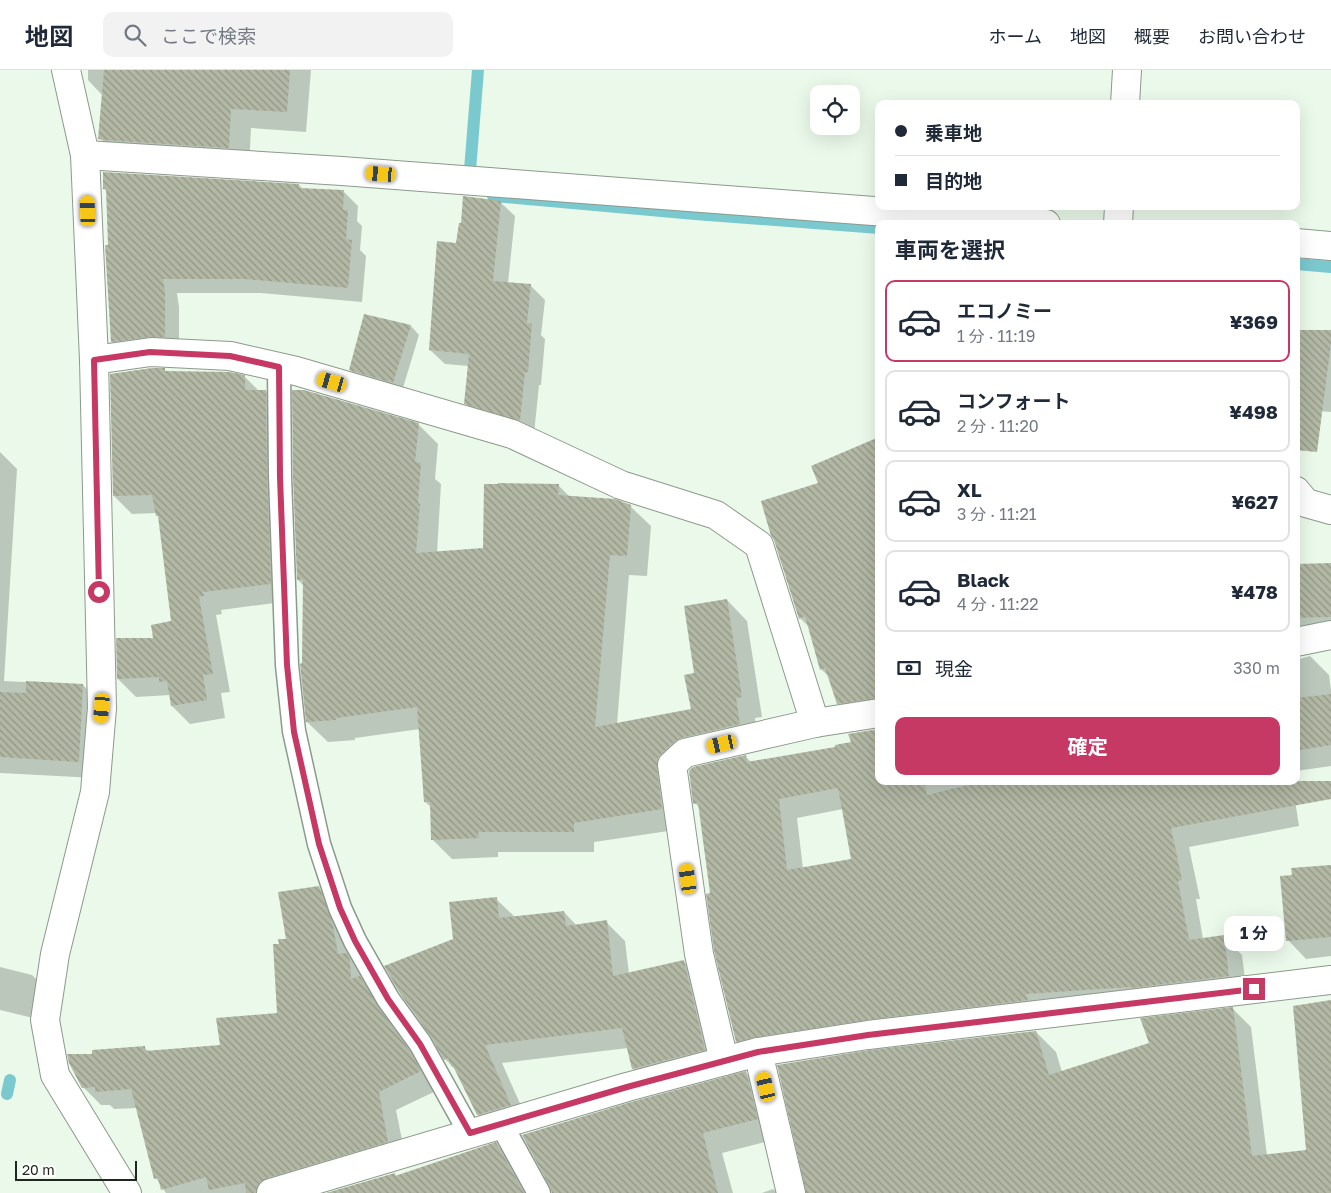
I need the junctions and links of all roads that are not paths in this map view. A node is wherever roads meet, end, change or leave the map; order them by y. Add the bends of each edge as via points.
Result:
1 (66, 70) edge
2 (1127, 70) edge
3 (1125, 100) edge
4 (86, 155) junction
5 (993, 220) edge
6 (1300, 243) edge
7 (1331, 246) edge
8 (94, 360) junction
9 (279, 367) junction
10 (1300, 496) edge
11 (1331, 510) edge
12 (1331, 635) edge
13 (1300, 641) edge
14 (875, 714) edge
15 (815, 723) junction
16 (1331, 980) edge
17 (758, 1052) junction
18 (724, 1061) junction
19 (501, 1124) junction
20 (470, 1133) junction
21 (127, 1193) edge
22 (271, 1193) edge
23 (539, 1193) edge
24 (791, 1193) edge

1 - 4 street
2 - 3 street
4 - 5 street via 362,172
4 - 8 street
6 - 7 street
8 - 9 street via 150,352 230,356
8 - 21 street via 102,708 95,792 55,954 45,1020 55,1075
9 - 15 street via 512,434 621,485 716,515 759,545
9 - 20 lane via 287,665 294,732 319,844 340,908 355,941 388,999 420,1044
10 - 11 street via 1306,503
12 - 13 street
14 - 15 street
15 - 18 street via 685,753 672,766 699,954
16 - 17 street via 868,1035
17 - 18 street
17 - 24 street
18 - 19 street
19 - 20 street
19 - 23 lane
20 - 22 street

